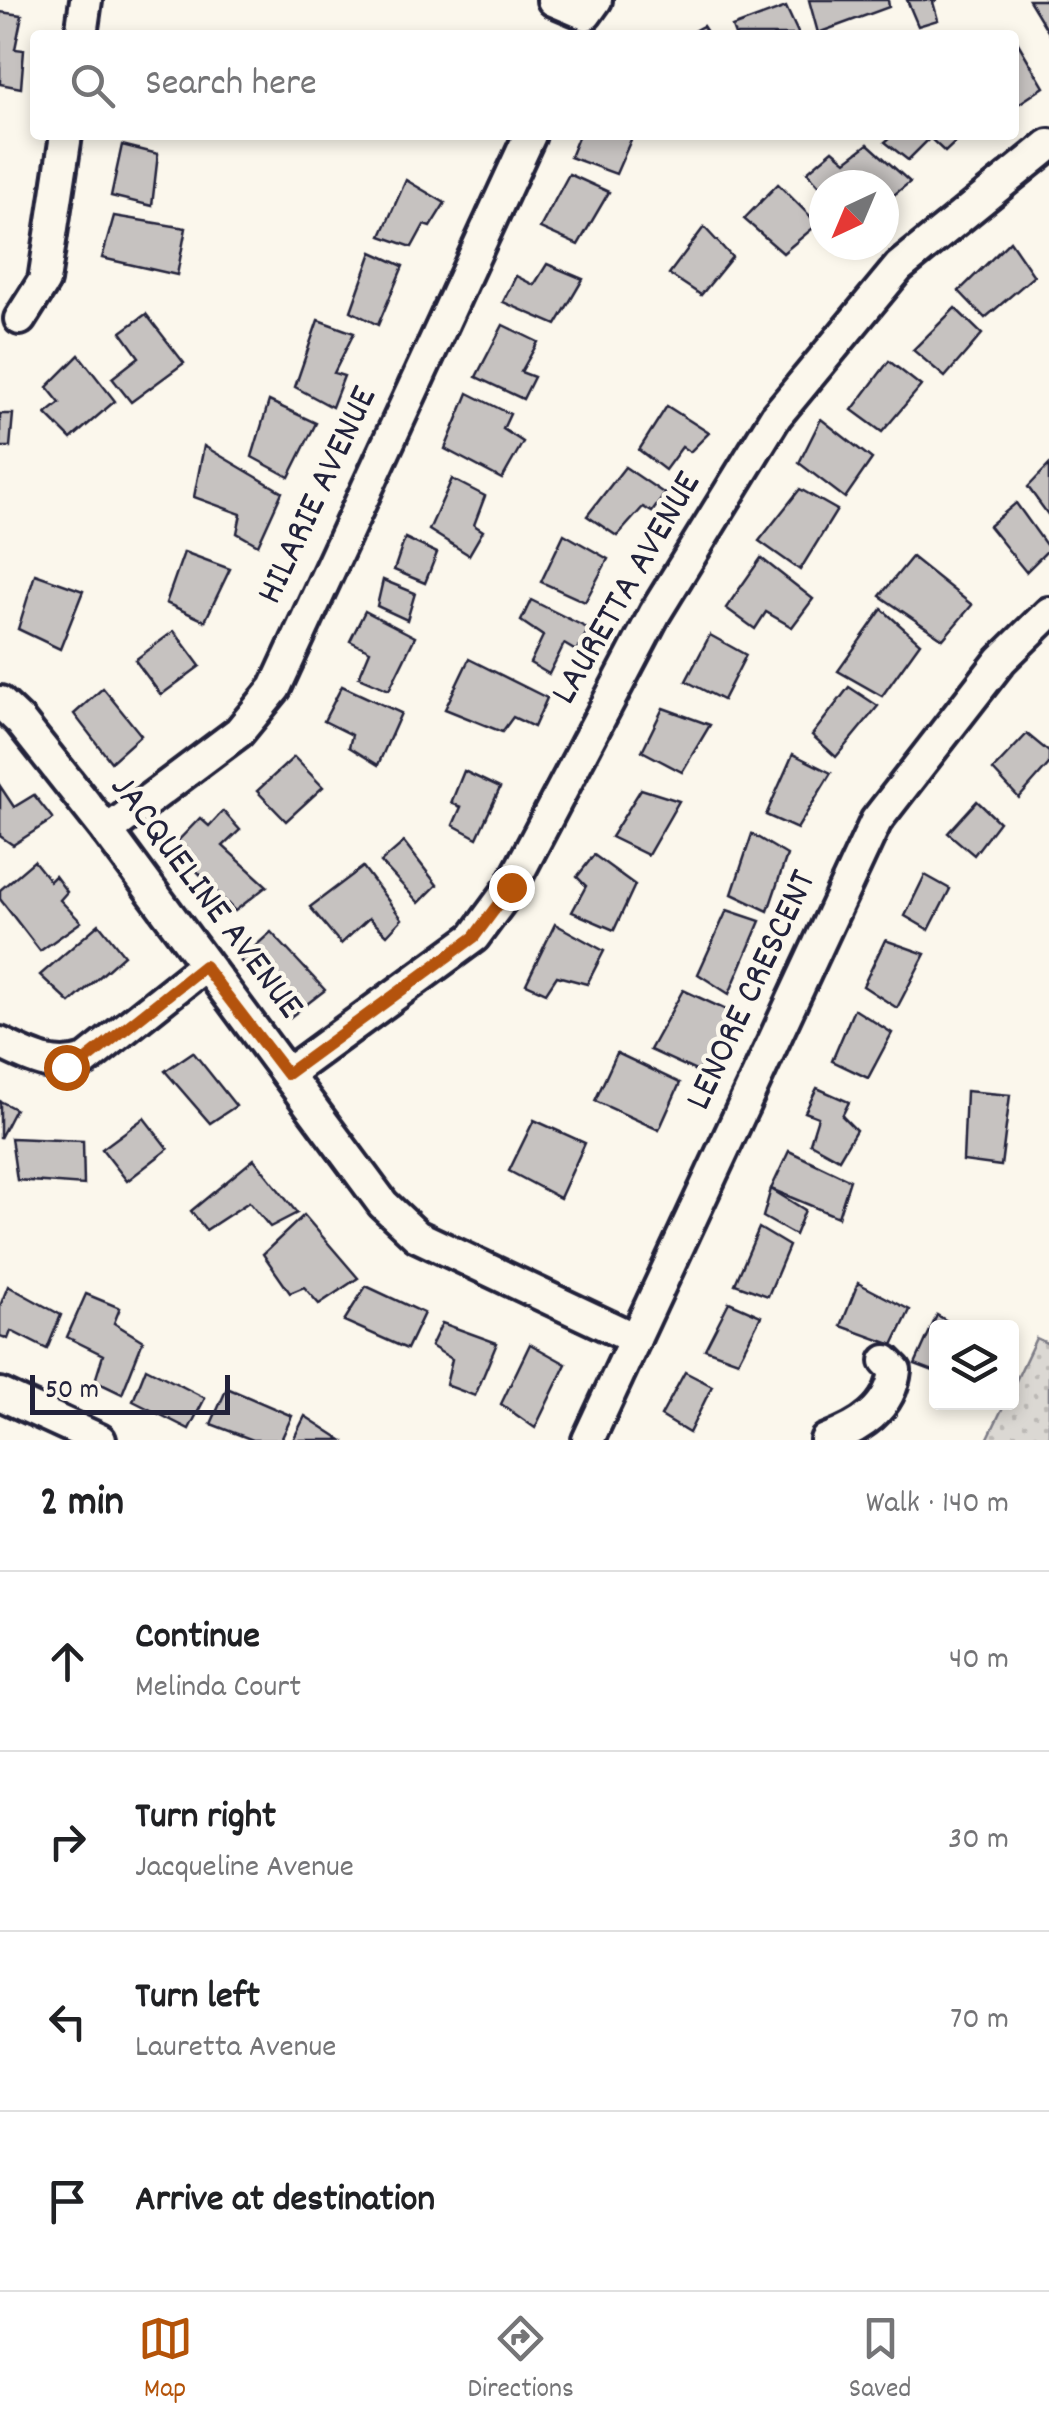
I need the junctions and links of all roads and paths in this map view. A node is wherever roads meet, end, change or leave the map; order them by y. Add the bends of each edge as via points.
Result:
1 (86, 0) edge
2 (553, 0) edge
3 (586, 16) edge
4 (82, 30) edge
5 (65, 140) edge
6 (528, 140) edge
7 (1049, 145) edge
8 (20, 319) dead end
9 (1049, 613) edge
10 (0, 702) edge
11 (106, 830) junction
12 (204, 966) junction
13 (0, 1043) edge
14 (287, 1074) junction
15 (635, 1339) junction
16 (886, 1361) dead end
17 (0, 1394) edge
18 (100, 1440) edge
19 (588, 1440) edge
20 (826, 1440) edge

1 - 4 street
2 - 3 street
5 - 8 street via 44,280
6 - 11 street, HILARIE AVENUE via 275,688 238,732
7 - 14 street, LAURETTA AVENUE via 899,267 776,416 655,613 511,887 474,937
9 - 15 street, LENORE CRESCENT via 1001,660 876,821
10 - 11 street, JACQUELINE AVENUE
11 - 12 street, JACQUELINE AVENUE
12 - 13 street via 86,1060 66,1067
12 - 14 street, JACQUELINE AVENUE
14 - 15 street, JACQUELINE AVENUE via 383,1204 417,1236
15 - 19 street, LENORE CRESCENT
16 - 20 street via 895,1370 888,1396 858,1427
17 - 18 street

